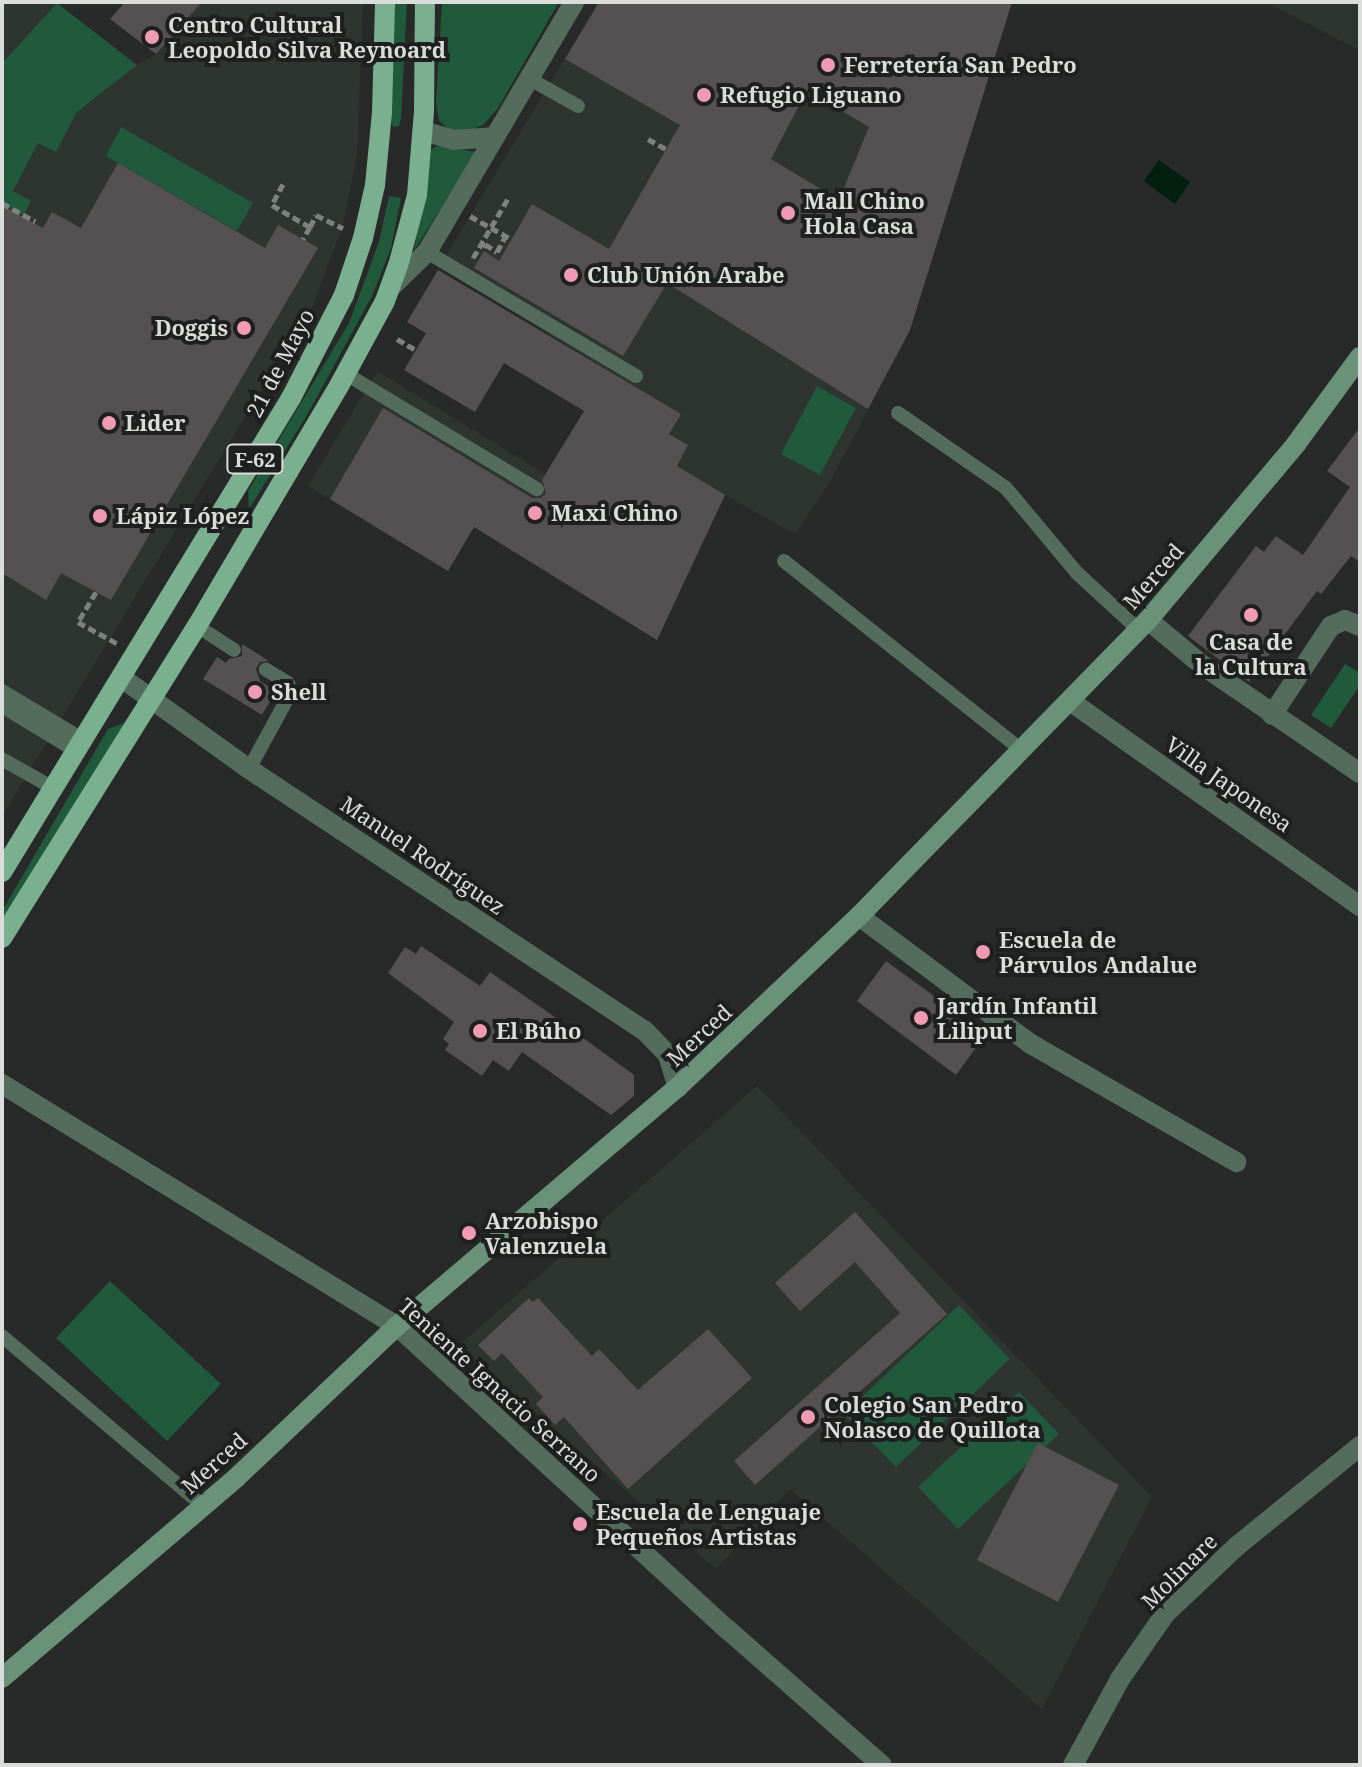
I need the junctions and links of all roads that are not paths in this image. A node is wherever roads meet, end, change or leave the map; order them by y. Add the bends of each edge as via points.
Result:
1 (385, 2) edge
2 (425, 2) edge
3 (574, 2) edge
4 (530, 79) junction
5 (578, 106) dead end
6 (423, 131) junction
7 (495, 137) junction
8 (427, 252) junction
9 (392, 286) junction
10 (1360, 357) edge
11 (346, 374) junction
12 (636, 376) dead end
13 (898, 413) dead end
14 (537, 489) dead end
15 (784, 561) dead end
16 (1143, 625) junction
17 (197, 626) junction
18 (1360, 626) edge
19 (234, 650) dead end
20 (266, 670) dead end
21 (122, 678) junction
22 (2, 691) edge
23 (151, 701) junction
24 (1070, 701) junction
25 (2, 706) edge
26 (1272, 715) junction
27 (80, 745) junction
28 (1022, 750) junction
29 (2, 759) edge
30 (249, 769) junction
31 (1360, 773) edge
32 (53, 788) junction
33 (2, 872) edge
34 (1360, 906) edge
35 (859, 916) junction
36 (2, 938) edge
37 (2, 1084) edge
38 (678, 1087) junction
39 (1236, 1162) dead end
40 (397, 1326) junction
41 (2, 1336) edge
42 (1360, 1446) edge
43 (203, 1506) junction
44 (2, 1678) edge
45 (882, 1765) edge
46 (1073, 1765) edge

1 - 21 main road, 21 de Mayo / F-62 via 380,149 363,238 344,295 291,398
2 - 6 main road, F-62
3 - 4 street
4 - 5 lane
4 - 7 street
6 - 7 street via 454,140
6 - 9 main road, F-62 via 417,195
7 - 8 street
8 - 9 street
8 - 12 lane via 468,269
9 - 11 main road, F-62
10 - 16 main road, Merced via 1296,444
11 - 14 lane
11 - 17 main road, F-62
13 - 16 lane via 1006,488 1077,573
15 - 28 lane
16 - 24 main road, Merced
16 - 26 street
17 - 19 lane
17 - 23 main road, F-62
18 - 26 street via 1345,620 1331,626
20 - 30 lane via 288,683 291,692
21 - 23 street, Manuel Rodríguez
21 - 27 main road, 21 de Mayo / F-62
22 - 27 lane
23 - 30 street, Manuel Rodríguez
23 - 36 main road, F-62
24 - 28 main road, Merced
24 - 34 street, Villa Japonesa
25 - 27 lane
26 - 31 street
27 - 32 main road, 21 de Mayo / F-62
28 - 35 main road, Merced
29 - 32 lane
30 - 38 street, Manuel Rodríguez via 644,1030 668,1055
32 - 33 main road, 21 de Mayo / F-62
35 - 38 main road, Merced
35 - 39 street via 1031,1044
37 - 40 street, Teniente Ignacio Serrano
38 - 40 main road, Merced
40 - 43 main road, Merced
40 - 45 street, Teniente Ignacio Serrano
41 - 43 lane
42 - 46 street, Molinare via 1237,1546 1165,1614 1120,1679
43 - 44 main road, Merced

